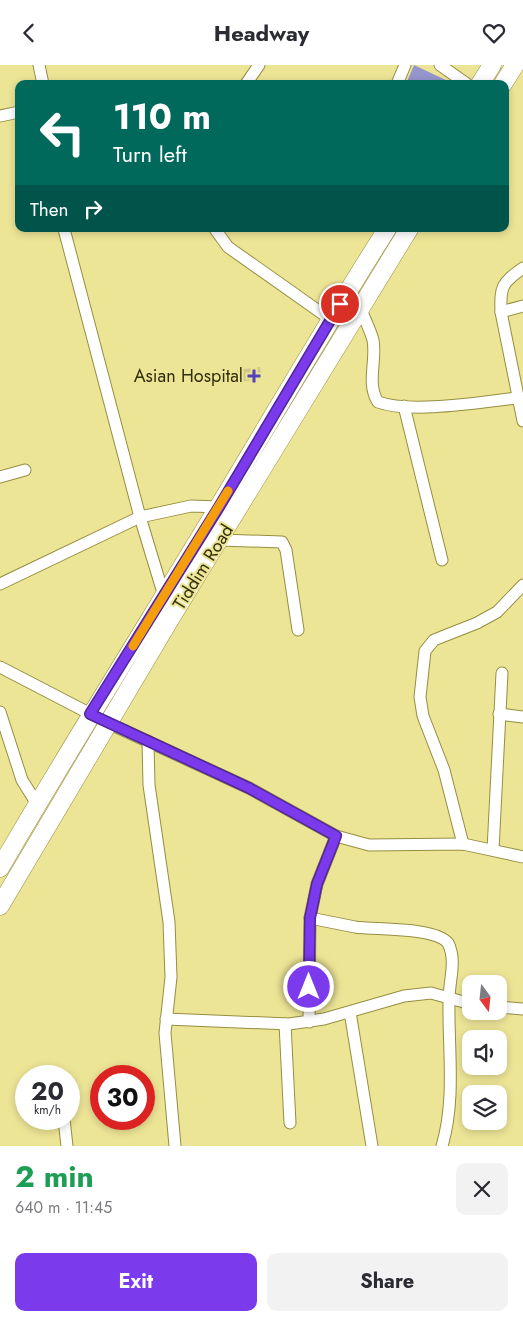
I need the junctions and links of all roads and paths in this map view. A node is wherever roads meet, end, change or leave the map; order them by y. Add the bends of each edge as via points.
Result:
1 (39, 65) edge
2 (259, 65) edge
3 (405, 65) edge
4 (440, 65) edge
5 (492, 65) edge
6 (515, 65) edge
7 (42, 80) edge
8 (249, 80) edge
9 (399, 80) edge
10 (461, 80) edge
11 (483, 80) edge
12 (506, 80) edge
13 (15, 113) edge
14 (0, 116) edge
15 (65, 232) edge
16 (217, 232) edge
17 (385, 232) edge
18 (407, 232) edge
19 (523, 268) edge
20 (523, 306) edge
21 (360, 307) junction
22 (502, 312) junction
23 (330, 319) junction
24 (517, 398) junction
25 (404, 406) junction
26 (523, 421) edge
27 (25, 471) dead end
28 (0, 477) edge
29 (219, 507) junction
30 (140, 517) junction
31 (220, 540) junction
32 (442, 560) dead end
33 (0, 584) edge
34 (523, 585) edge
35 (164, 596) junction
36 (298, 630) dead end
37 (0, 667) edge
38 (502, 673) dead end
39 (0, 713) edge
40 (90, 714) junction
41 (499, 714) junction
42 (523, 717) edge
43 (108, 723) junction
44 (148, 741) junction
45 (37, 804) junction
46 (336, 836) junction
47 (463, 844) junction
48 (493, 850) junction
49 (523, 857) edge
50 (0, 868) edge
51 (0, 906) edge
52 (310, 918) junction
53 (449, 997) junction
54 (462, 1001) edge
55 (508, 1008) edge
56 (523, 1009) edge
57 (350, 1012) junction
58 (166, 1019) junction
59 (309, 1022) junction
60 (285, 1024) junction
61 (290, 1123) dead end
62 (65, 1130) edge
63 (67, 1146) edge
64 (175, 1146) edge
65 (372, 1146) edge
66 (442, 1146) edge

1 - 7 street
2 - 8 street
3 - 9 street
4 - 10 street
5 - 11 highway
6 - 12 highway
13 - 14 street
15 - 30 street
16 - 23 street via 228,247
17 - 23 highway, Tiddim Road
18 - 21 highway, Tiddim Road
19 - 22 street via 502,285
20 - 22 street
21 - 25 street via 373,340 374,395 385,404
21 - 31 highway, Tiddim Road
22 - 24 street
23 - 29 highway, Tiddim Road
24 - 25 street
24 - 26 street
25 - 32 street
27 - 28 street
29 - 30 street via 191,506
29 - 35 highway, Tiddim Road
30 - 33 street
30 - 35 street
31 - 36 street via 282,542 286,550
31 - 43 highway, Tiddim Road
34 - 47 street via 497,612 434,640 425,651 420,697 422,716 444,770
35 - 40 highway, Tiddim Road
37 - 40 street
38 - 41 street
39 - 45 street via 22,780
40 - 43 street
40 - 45 highway, Tiddim Road
41 - 42 street
41 - 48 street
43 - 44 street
43 - 51 highway, Tiddim Road
44 - 46 street via 249,788
44 - 58 street via 149,785 168,922 171,977
45 - 50 highway, Tiddim Road
46 - 47 street via 369,845
46 - 52 street via 317,884
47 - 48 street
48 - 49 street
52 - 53 street via 367,928 398,929 446,939 453,957
52 - 59 street
53 - 54 street
53 - 57 street via 431,993 413,995
53 - 66 street via 450,1102
55 - 56 street
57 - 59 street
57 - 65 street
58 - 60 street
58 - 64 street
59 - 60 street
60 - 61 street
62 - 63 street

